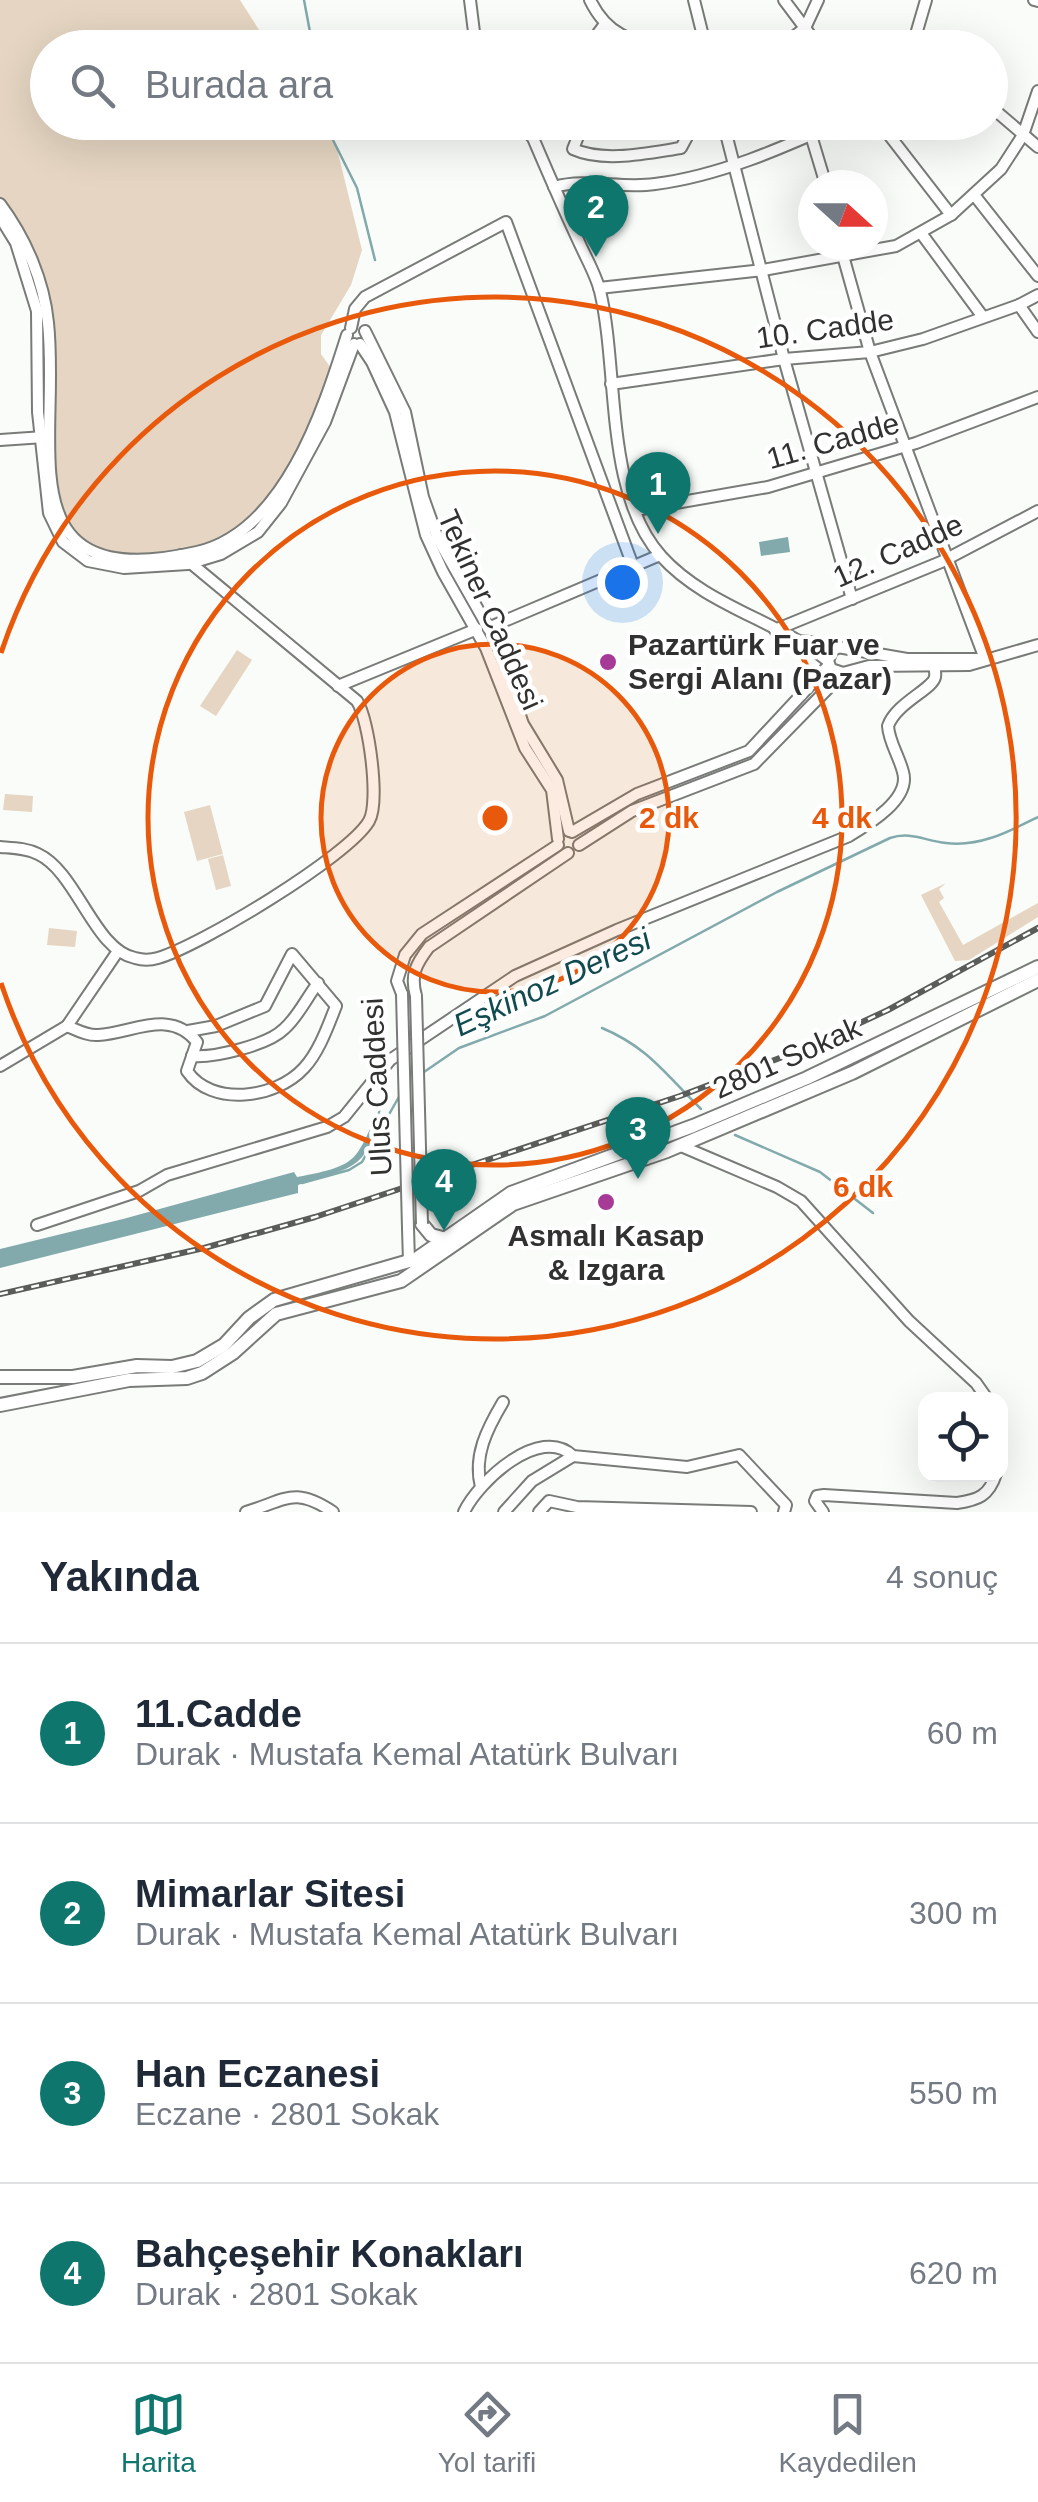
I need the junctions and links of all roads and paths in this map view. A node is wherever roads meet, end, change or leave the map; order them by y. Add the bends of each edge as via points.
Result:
1 (470, 0) edge
2 (590, 0) edge
3 (694, 0) edge
4 (784, 0) edge
5 (818, 0) edge
6 (926, 0) edge
7 (605, 24) junction
8 (804, 28) joint
9 (474, 30) edge
10 (600, 30) edge
11 (613, 30) edge
12 (702, 30) edge
13 (919, 30) edge
14 (1038, 92) edge
15 (1008, 121) edge
16 (1023, 134) junction
17 (533, 140) edge
18 (576, 140) edge
19 (685, 140) edge
20 (727, 140) edge
21 (797, 140) edge
22 (812, 140) edge
23 (893, 140) edge
24 (1038, 147) edge
25 (732, 164) junction
26 (822, 170) edge
27 (554, 188) junction
28 (974, 196) junction
29 (0, 204) edge
30 (950, 215) junction
31 (0, 217) edge
32 (922, 232) junction
33 (888, 248) edge
34 (830, 260) edge
35 (844, 260) edge
36 (763, 270) junction
37 (1038, 276) edge
38 (600, 288) junction
39 (1038, 295) edge
40 (1019, 305) junction
41 (984, 318) junction
42 (1038, 332) edge
43 (353, 338) junction
44 (870, 352) junction
45 (371, 360) junction
46 (784, 360) junction
47 (347, 365) junction
48 (611, 384) junction
49 (1038, 398) edge
50 (0, 440) edge
51 (45, 440) junction
52 (904, 446) junction
53 (817, 472) junction
54 (636, 510) junction
55 (1038, 511) edge
56 (660, 555) junction
57 (185, 559) junction
58 (946, 560) junction
59 (633, 566) junction
60 (852, 599) junction
61 (482, 628) junction
62 (775, 630) junction
63 (797, 640) junction
64 (1038, 645) edge
65 (844, 648) junction
66 (986, 659) junction
67 (828, 663) junction
68 (934, 664) junction
69 (845, 672) junction
70 (338, 686) junction
71 (571, 831) junction
72 (566, 846) junction
73 (0, 848) edge
74 (118, 952) junction
75 (1038, 966) edge
76 (1038, 980) edge
77 (318, 983) junction
78 (67, 1026) junction
79 (188, 1031) junction
80 (192, 1056) junction
81 (0, 1066) edge
82 (708, 1120) junction
83 (681, 1146) junction
84 (37, 1225) dead end
85 (415, 1226) junction
86 (446, 1240) junction
87 (419, 1262) junction
88 (0, 1377) edge
89 (982, 1392) edge
90 (503, 1402) dead end
91 (0, 1404) edge
92 (573, 1456) junction
93 (992, 1482) edge
94 (481, 1487) junction
95 (577, 1507) junction
96 (246, 1512) edge
97 (332, 1512) edge
98 (464, 1512) edge
99 (504, 1512) edge
100 (539, 1512) edge
101 (564, 1512) edge
102 (751, 1512) edge
103 (784, 1512) edge
104 (823, 1512) edge

1 - 9 street
2 - 7 street
3 - 12 street
4 - 8 street
5 - 8 street
6 - 13 street
7 - 10 street
7 - 11 street
14 - 16 street
15 - 16 street
16 - 24 street
16 - 28 street
17 - 27 street
18 - 19 street via 573,148 604,154 680,148
20 - 25 street
21 - 25 street
22 - 26 street
23 - 30 street
25 - 27 street via 659,184
25 - 36 street
27 - 38 street
28 - 30 street
28 - 37 street
29 - 51 street via 45,299
30 - 32 street
31 - 51 street via 16,243 37,312
32 - 33 street
32 - 41 street
34 - 36 street
35 - 44 street
36 - 38 street
36 - 46 street
38 - 48 street
39 - 40 street, 10. Cadde
40 - 41 street, 10. Cadde
40 - 42 street
41 - 44 street, 10. Cadde
43 - 45 street, Tekiner Caddesi
43 - 47 street
43 - 57 street via 268,508 238,535
43 - 59 street via 355,309 365,297 506,222
43 - 61 street, Tekiner Caddesi via 360,327 405,412 423,497
44 - 46 street, 10. Cadde
44 - 52 street
45 - 47 street via 358,357
45 - 61 street, Tekiner Caddesi via 400,426 426,535
46 - 48 street, 10. Cadde
46 - 53 street
47 - 57 street via 325,422 267,523 235,547
48 - 54 street
49 - 52 street, 11. Cadde
50 - 51 street
51 - 57 street via 49,513 71,550 88,562 124,568
52 - 53 street, 11. Cadde
52 - 58 street
53 - 54 street, 11. Cadde
53 - 60 street
54 - 56 street
55 - 58 street, 12. Cadde
56 - 59 street
56 - 62 street
57 - 70 street
58 - 60 street, 12. Cadde
58 - 66 street
59 - 61 street
60 - 62 street, 12. Cadde
61 - 70 street
61 - 71 street, Tekiner Caddesi via 523,724 557,780
61 - 72 street, Tekiner Caddesi via 525,748 552,790
62 - 63 street
63 - 65 street
63 - 67 street
64 - 66 street
65 - 67 street via 832,650
65 - 68 street
65 - 69 street via 854,661
66 - 68 street
67 - 69 street
67 - 71 street, Ulus Caddesi via 750,751 637,794
68 - 69 street
68 - 84 street via 932,683 904,702 888,726 905,785 865,826 515,976 390,1060 344,1118 327,1127
69 - 72 street, Ulus Caddesi via 754,764 657,800
70 - 74 street via 357,701 366,724 375,801 362,831 339,854 197,940 158,958
71 - 72 street, Ulus Caddesi
71 - 72 street via 579,839
72 - 85 street, Ulus Caddesi, bridge via 420,958 412,980
72 - 85 street, Ulus Caddesi, bridge via 412,943 397,981
73 - 74 street via 44,857
74 - 78 street
75 - 82 main road, 2801 Sokak via 866,1052
76 - 83 main road, 2801 Sokak via 852,1074
77 - 79 street via 292,954 265,1006
77 - 80 street via 275,1036 211,1058
77 - 80 street via 336,1006 304,1068 286,1080 221,1095 195,1083 187,1070
78 - 79 street via 94,1036 152,1022
78 - 81 street
79 - 80 street via 196,1042
82 - 83 main road via 679,1138
82 - 86 main road, 2801 Sokak via 512,1193
83 - 87 main road, 2801 Sokak via 513,1204
83 - 89 street via 801,1201
85 - 86 main road
85 - 87 street
86 - 87 main road, 2801 Sokak
87 - 88 main road, 2801 Sokak via 274,1300 224,1346 190,1364
87 - 91 main road via 401,1281 268,1319 196,1376 130,1380
90 - 94 street via 486,1430 477,1470
92 - 94 street via 542,1447 522,1453
92 - 99 street via 532,1480
92 - 103 street via 687,1466 739,1455 786,1505
93 - 104 street via 985,1496 957,1504 817,1496
94 - 98 street
95 - 100 street via 549,1501
95 - 101 street
95 - 102 street
96 - 97 street via 296,1495

